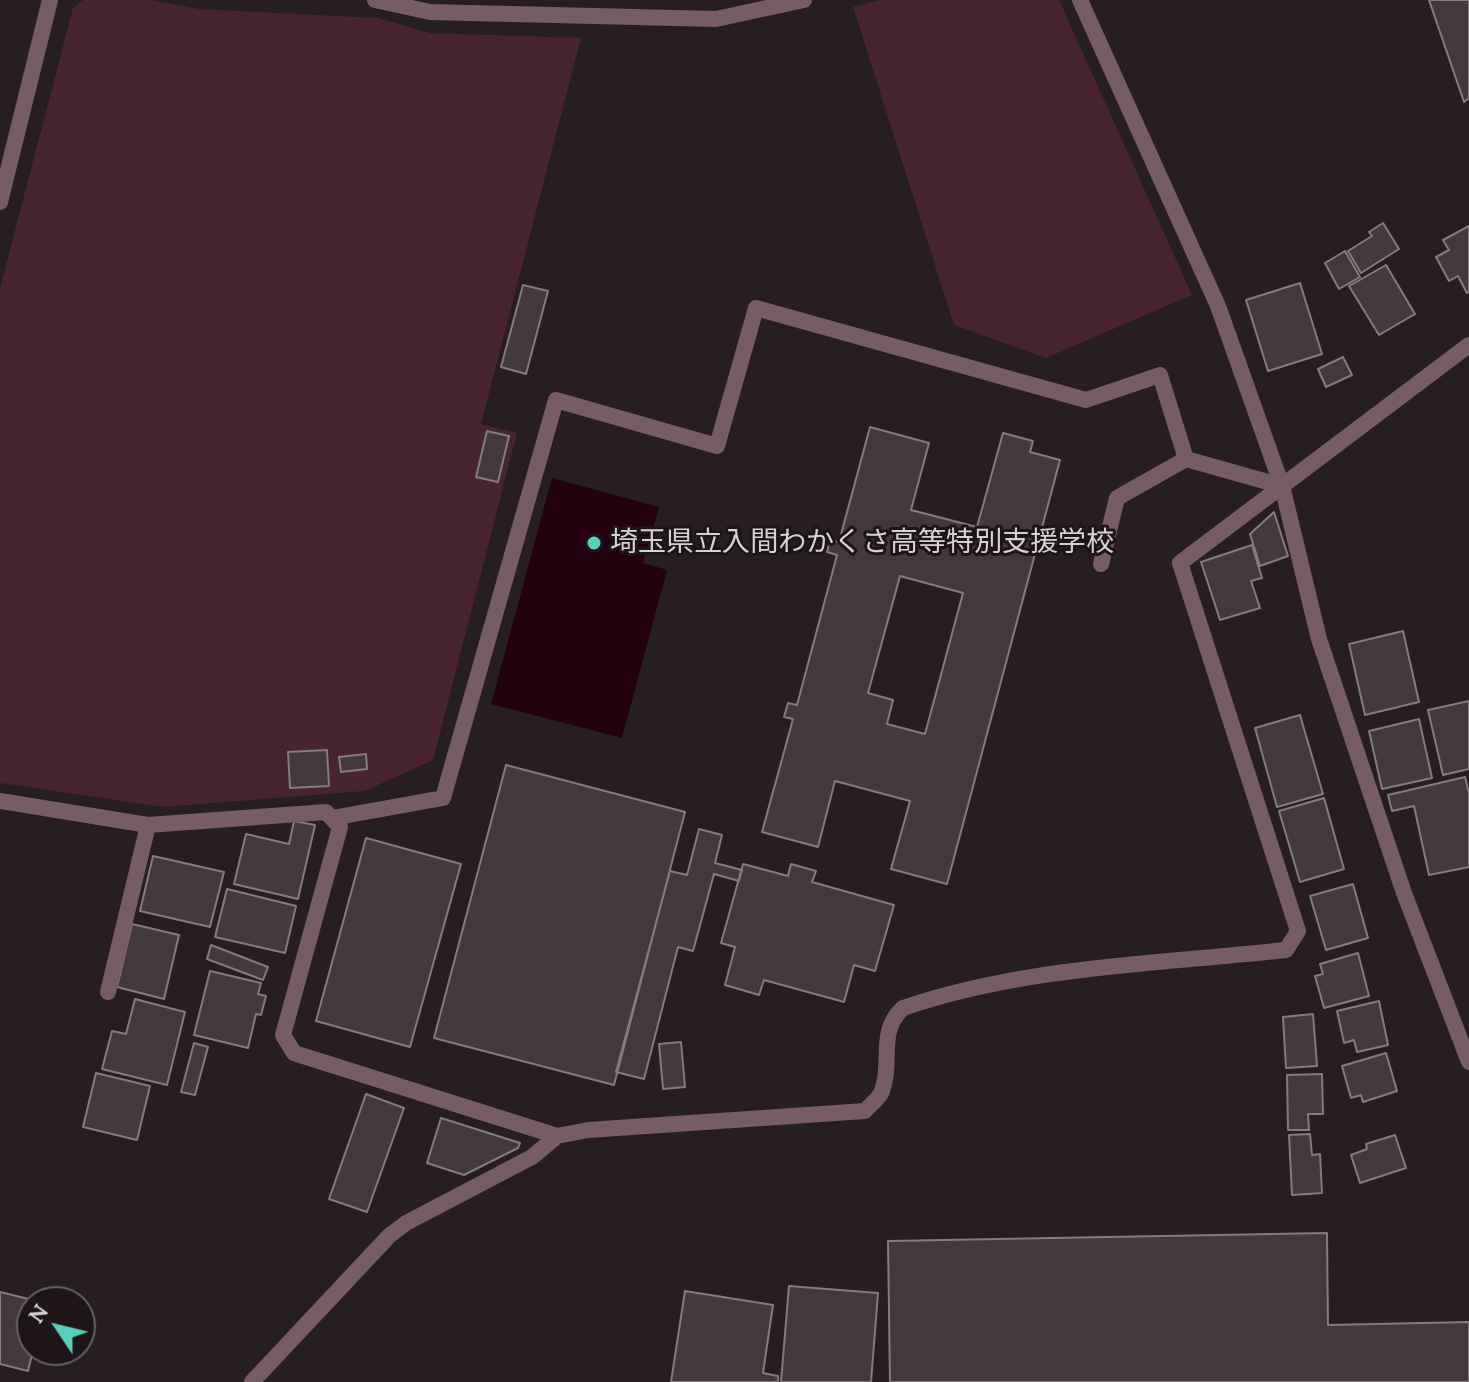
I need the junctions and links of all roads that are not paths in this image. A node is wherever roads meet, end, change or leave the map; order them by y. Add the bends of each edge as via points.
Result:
1 (50, 0) edge
2 (375, 0) edge
3 (804, 0) edge
4 (1080, 0) edge
5 (0, 202) edge
6 (1469, 345) edge
7 (1186, 459) junction
8 (1282, 486) junction
9 (1101, 564) dead end
10 (0, 801) edge
11 (332, 818) junction
12 (148, 825) junction
13 (108, 992) dead end
14 (1469, 1062) edge
15 (557, 1136) junction
16 (252, 1382) edge

1 - 5 street
2 - 3 street via 430,12 716,19
4 - 8 street via 1218,306
6 - 8 street
7 - 8 street
7 - 9 street via 1117,498
7 - 11 street via 1160,375 1086,400 756,308 717,446 556,400 443,798
8 - 14 street via 1319,639 1404,893
8 - 15 street via 1180,563 1298,931 1286,950 1078,967 903,1008 887,1032 882,1093 865,1111
10 - 12 street
11 - 12 street via 326,812
11 - 15 street via 340,827 283,1035 294,1053
12 - 13 street
15 - 16 street via 532,1157 389,1236

